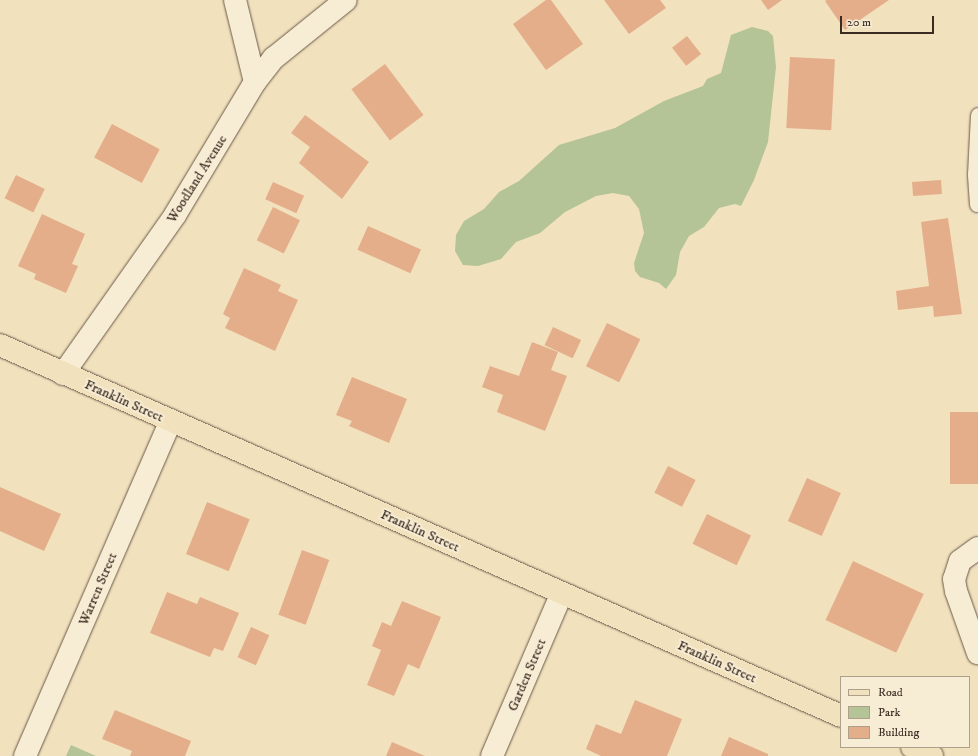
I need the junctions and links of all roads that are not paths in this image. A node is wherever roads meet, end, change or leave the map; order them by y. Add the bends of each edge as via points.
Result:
1 (235, 0) edge
2 (346, 0) edge
3 (255, 82) junction
4 (978, 115) edge
5 (977, 204) dead end
6 (0, 345) edge
7 (63, 374) junction
8 (171, 421) junction
9 (978, 548) edge
10 (562, 594) junction
11 (978, 653) edge
12 (840, 716) edge
13 (914, 748) edge
14 (25, 756) edge
15 (492, 756) edge
16 (932, 756) edge

1 - 3 street
2 - 3 street, Woodland Avenue via 274,58
3 - 7 street, Woodland Avenue via 175,215
4 - 5 lane via 975,174
6 - 7 main road, Franklin Street
7 - 8 main road, Franklin Street
8 - 10 main road, Franklin Street
8 - 14 street, Warren Street
9 - 11 street via 960,561 954,579 956,592
10 - 12 main road, Franklin Street
10 - 15 street, Garden Street
13 - 16 main road

